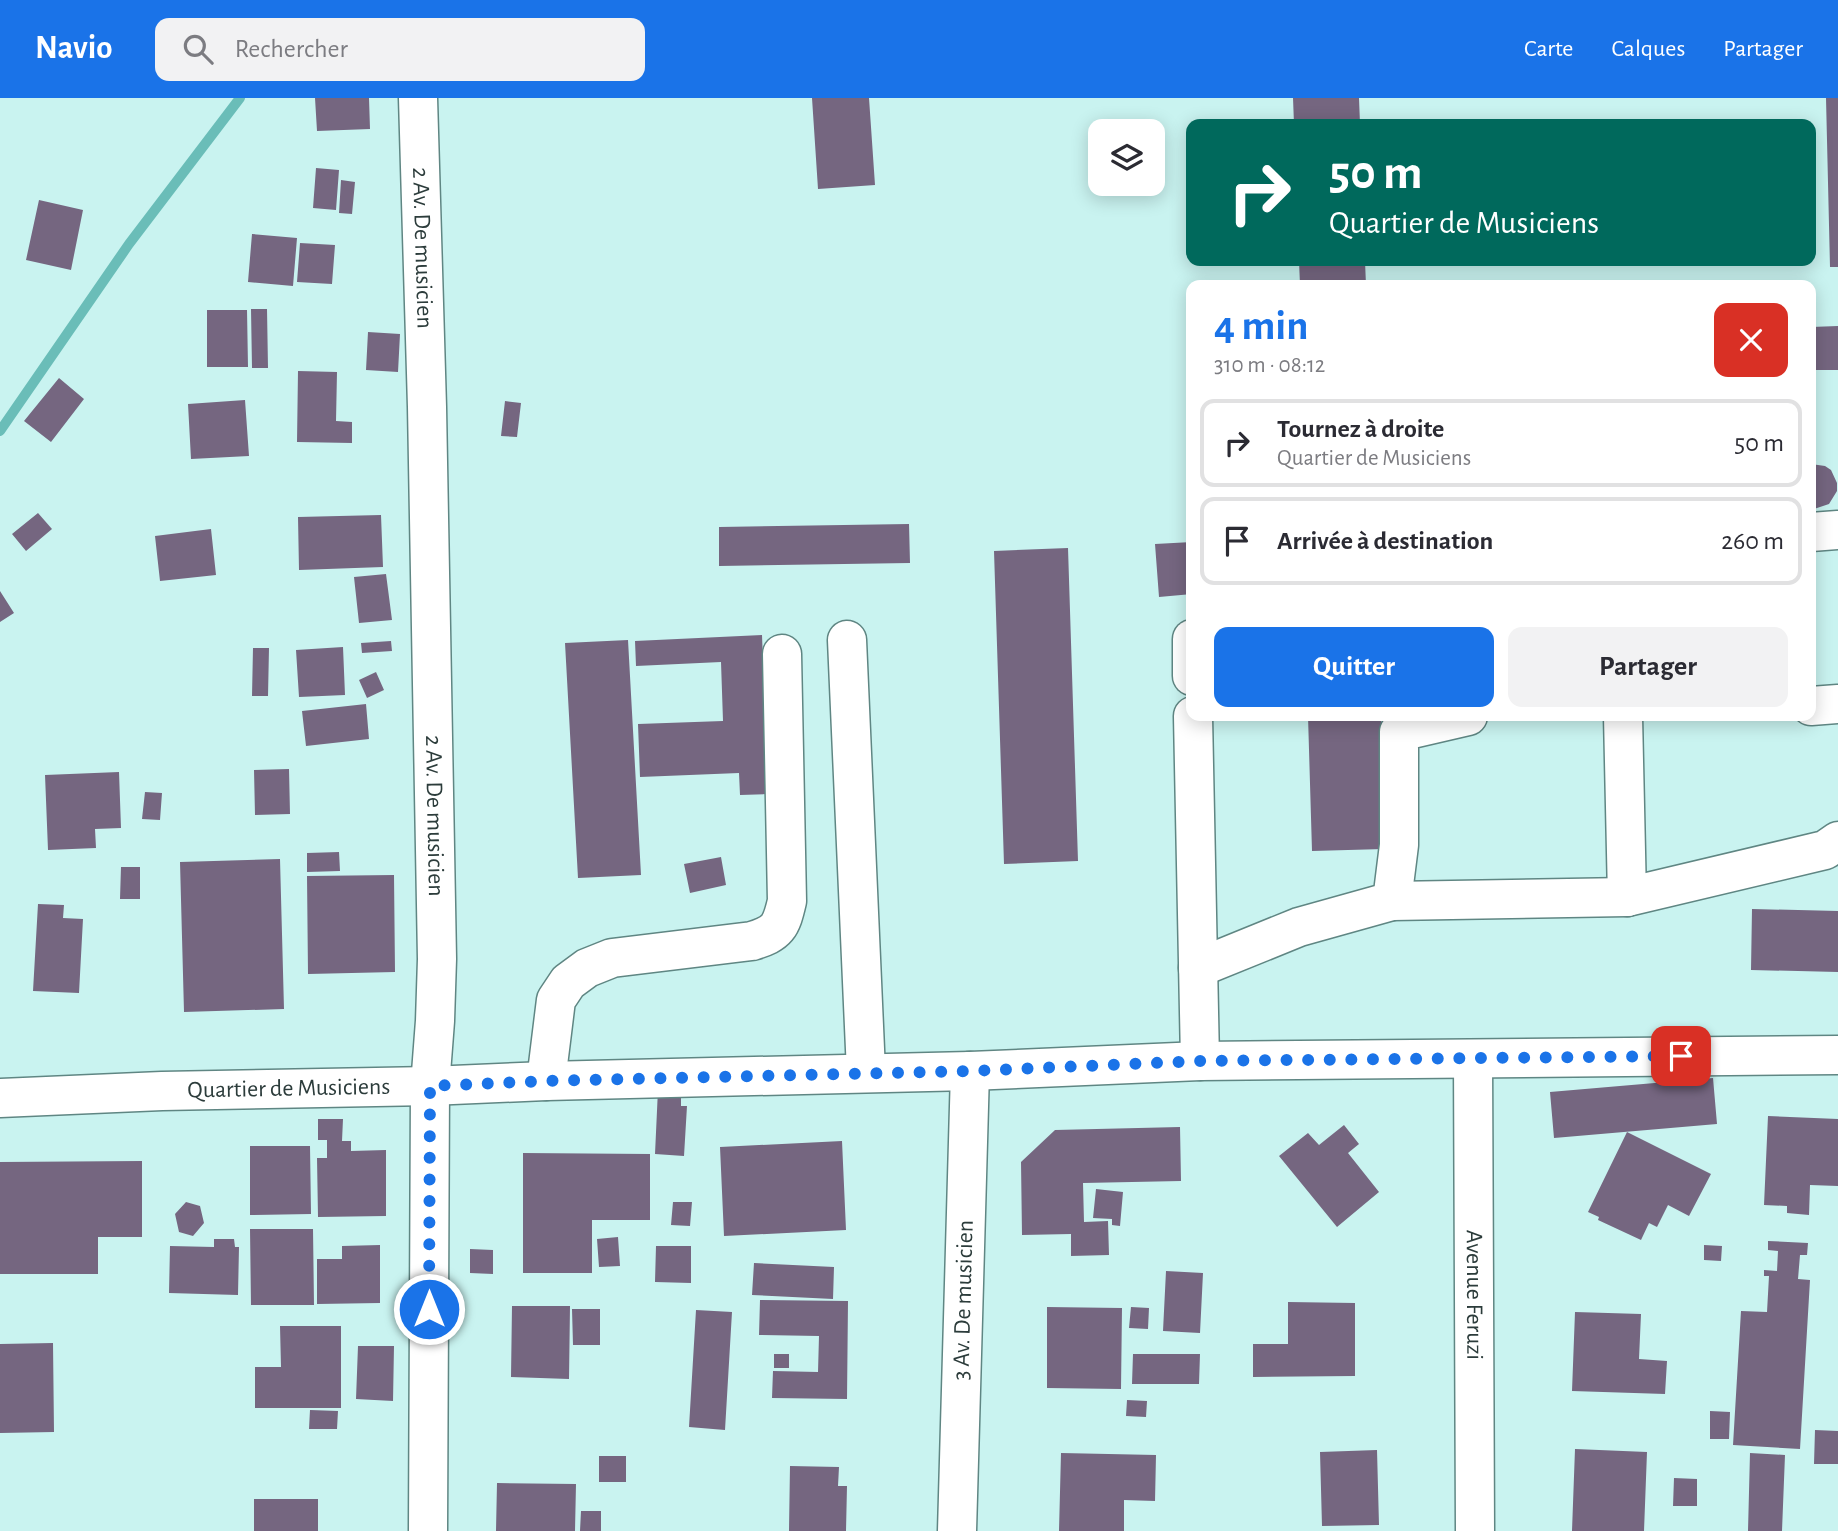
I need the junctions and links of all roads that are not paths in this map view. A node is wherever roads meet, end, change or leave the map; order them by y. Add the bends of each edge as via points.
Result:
1 (418, 98) edge
2 (1838, 530) edge
3 (1816, 532) edge
4 (847, 640) dead end
5 (782, 654) dead end
6 (1838, 704) edge
7 (1816, 706) edge
8 (1193, 721) edge
9 (1446, 721) edge
10 (1623, 721) edge
11 (1838, 841) edge
12 (1628, 897) junction
13 (1392, 901) junction
14 (1198, 968) junction
15 (1838, 1055) edge
16 (1473, 1059) junction
17 (1200, 1061) junction
18 (970, 1071) junction
19 (866, 1072) junction
20 (546, 1081) junction
21 (430, 1086) junction
22 (0, 1098) edge
23 (428, 1531) edge
24 (957, 1531) edge
25 (1475, 1531) edge

1 - 21 street, 2 Av. De musicien via 437,959
2 - 3 street
4 - 19 street
5 - 20 street via 787,901 783,921 772,935 752,941 611,958 587,968 568,982 556,1000
6 - 7 street
8 - 14 street
9 - 13 street via 1399,732 1399,845
10 - 12 street
11 - 12 street via 1825,850
12 - 13 street
13 - 14 street via 1299,927
14 - 17 street
15 - 16 street, Quartier de Musiciens
16 - 17 street, Quartier de Musiciens
16 - 25 street, Avenue Feruzi
17 - 18 street, Quartier de Musiciens
18 - 19 street, Quartier de Musiciens
18 - 24 street, 3 Av. De musicien
19 - 20 street, Quartier de Musiciens
20 - 21 street, Quartier de Musiciens
21 - 22 street, Quartier de Musiciens
21 - 23 street, 2 Av. De musicien

